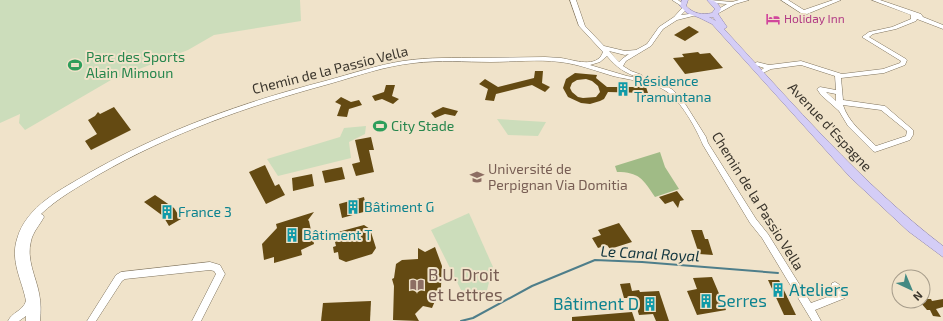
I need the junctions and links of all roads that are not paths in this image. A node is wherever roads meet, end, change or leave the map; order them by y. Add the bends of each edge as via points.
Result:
1 (573, 0) edge
2 (675, 0) edge
3 (746, 0) edge
4 (784, 0) edge
5 (838, 0) edge
6 (711, 1) edge
7 (877, 1) edge
8 (733, 3) junction
9 (684, 5) edge
10 (716, 13) junction
11 (699, 15) junction
12 (917, 17) junction
13 (676, 18) junction
14 (943, 23) edge
15 (943, 28) edge
16 (605, 49) junction
17 (640, 52) junction
18 (580, 64) junction
19 (619, 66) junction
20 (766, 69) junction
21 (609, 71) junction
22 (838, 76) junction
23 (839, 93) junction
24 (675, 96) junction
25 (840, 102) junction
26 (841, 109) junction
27 (56, 198) junction
28 (943, 246) edge
29 (943, 252) edge
30 (835, 286) dead end
31 (30, 300) junction
32 (810, 308) junction
33 (12, 321) edge
34 (30, 321) edge
35 (36, 321) edge
36 (91, 321) edge
37 (196, 321) edge
38 (817, 321) edge

1 - 16 street, Chemin de la Passio Vella via 582,26
2 - 9 street
3 - 8 street
4 - 5 street via 807,12
6 - 8 street
6 - 10 main road, Avenue d'Espagne via 717,6
7 - 12 street
8 - 10 street
9 - 11 main road, Avenue d'Espagne
9 - 13 street
10 - 11 main road
10 - 20 main road, Avenue d'Espagne via 724,27 757,64
11 - 13 street
11 - 29 main road, Avenue d'Espagne via 720,29 875,196
12 - 14 street via 924,16
12 - 15 street
12 - 22 street via 894,28 870,33 865,37 902,58 903,64 884,71
13 - 17 street via 661,28 649,45
16 - 17 street via 625,53
16 - 18 street via 606,55 601,60
16 - 19 street, Chemin de la Passio Vella
17 - 19 street via 640,55 629,63
18 - 21 street, Chemin de la Passio Vella
18 - 27 street, Chemin de la Passio Vella via 547,59 404,62 288,92 225,112 143,147
19 - 21 street
19 - 24 street, Chemin de la Passio Vella via 629,72 660,81 674,90
20 - 22 street via 800,63
20 - 28 main road, Avenue d'Espagne via 850,165 884,198
21 - 24 street, Chemin de la Passio Vella via 625,78 656,83
22 - 23 street
23 - 25 street
23 - 26 street via 820,90
24 - 32 street, Chemin de la Passio Vella
25 - 26 street
25 - 26 street via 883,108 910,130 910,135 875,150
27 - 31 street via 29,222 19,244 17,252 20,268
27 - 35 street via 35,222 24,248 37,297
30 - 32 street via 842,295
31 - 33 street via 28,309
31 - 34 street
32 - 38 street, Chemin de la Passio Vella
36 - 37 street via 119,278 124,275 210,266 217,268 220,274

